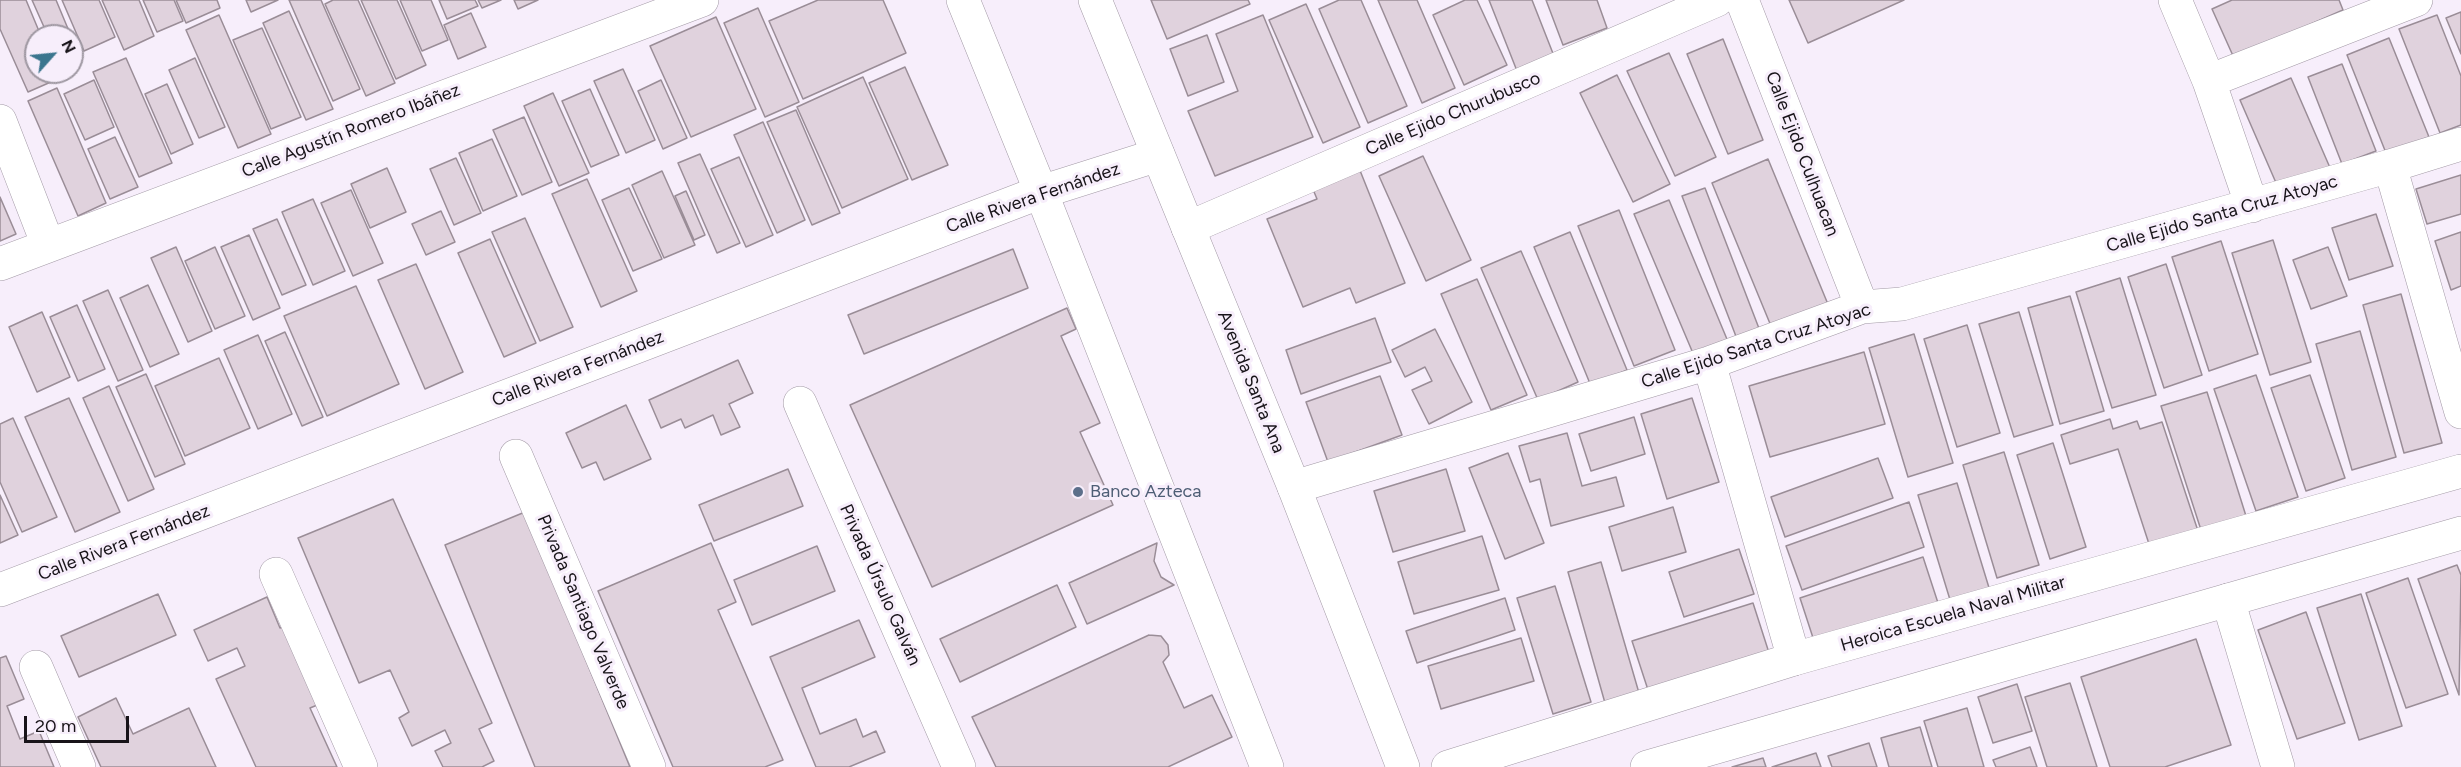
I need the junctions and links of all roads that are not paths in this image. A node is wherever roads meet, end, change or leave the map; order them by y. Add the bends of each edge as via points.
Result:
1 (702, 0) edge
2 (963, 0) edge
3 (1095, 0) edge
4 (1717, 0) edge
5 (1742, 0) edge
6 (2175, 0) edge
7 (2416, 0) edge
8 (2209, 81) junction
9 (0, 121) edge
10 (2461, 144) edge
11 (1158, 155) junction
12 (2390, 166) junction
13 (1041, 192) junction
14 (2252, 206) junction
15 (1188, 228) junction
16 (48, 245) junction
17 (0, 264) edge
18 (1862, 307) junction
19 (1709, 363) junction
20 (800, 403) dead end
21 (2461, 412) edge
22 (516, 456) dead end
23 (2461, 471) edge
24 (1294, 487) junction
25 (2461, 533) edge
26 (276, 574) dead end
27 (0, 590) edge
28 (2228, 600) junction
29 (1794, 659) junction
30 (36, 668) dead end
31 (78, 767) edge
32 (360, 767) edge
33 (649, 767) edge
34 (959, 767) edge
35 (1267, 767) edge
36 (1403, 767) edge
37 (1448, 767) edge
38 (1647, 767) edge
39 (2278, 767) edge

1 - 16 street, Calle Agustín Romero Ibáñez
2 - 13 street
3 - 11 street, Avenida Santa Ana
4 - 15 street, Calle Ejido Churubusco
5 - 18 street, Calle Ejido Culhuacan
6 - 8 street
7 - 8 street
8 - 14 street
9 - 16 street
10 - 12 street, Calle Ejido Santa Cruz Atoyac
11 - 13 street, Calle Rivera Fernández
11 - 15 street, Avenida Santa Ana
12 - 14 street, Calle Ejido Santa Cruz Atoyac
12 - 21 street
13 - 27 street, Calle Rivera Fernández
13 - 35 street
14 - 18 street, Calle Ejido Santa Cruz Atoyac via 1902,304
15 - 24 street, Avenida Santa Ana
16 - 17 street, Calle Agustín Romero Ibáñez
18 - 19 street, Calle Ejido Santa Cruz Atoyac
19 - 24 street, Calle Ejido Santa Cruz Atoyac
19 - 29 street
20 - 34 street, Privada Úrsulo Galván
22 - 33 street, Privada Santiago Valverde
23 - 29 street, Heroica Escuela Naval Militar
24 - 36 street, Avenida Santa Ana
25 - 28 street
26 - 32 street
28 - 38 street
28 - 39 street
29 - 37 street, Heroica Escuela Naval Militar
30 - 31 street

